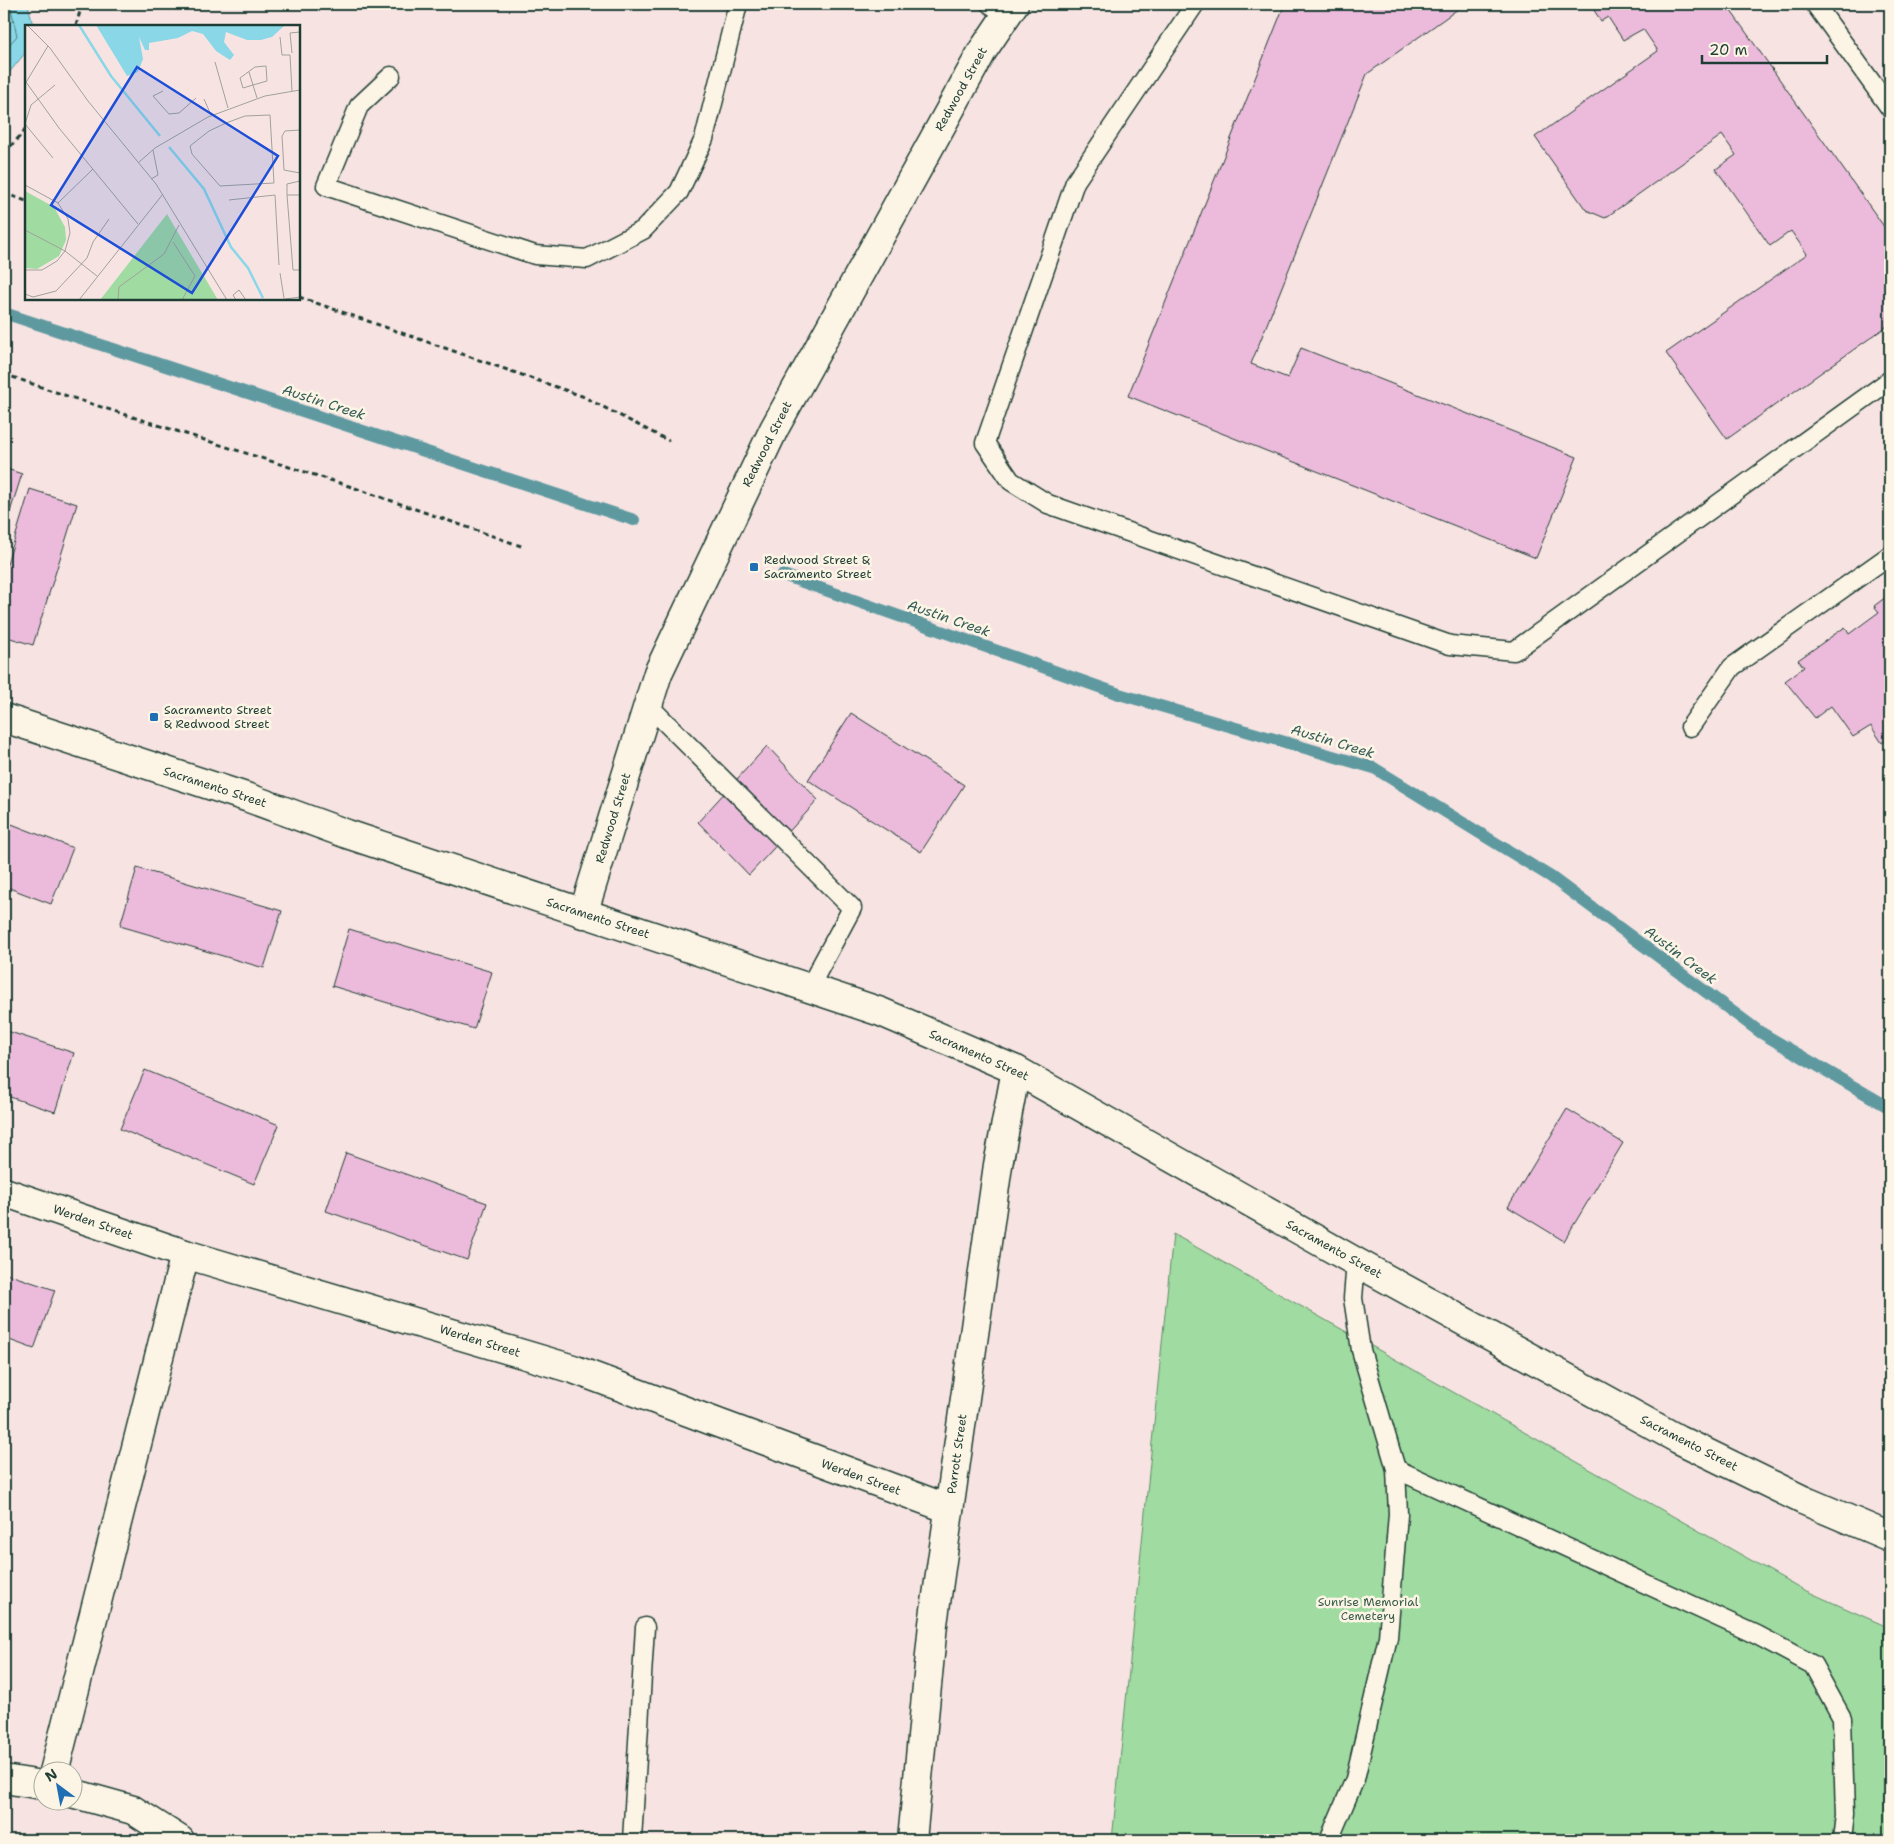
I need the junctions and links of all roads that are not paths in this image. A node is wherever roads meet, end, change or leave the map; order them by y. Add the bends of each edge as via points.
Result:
1 (738, 4) edge
2 (1195, 4) edge
3 (1815, 4) edge
4 (1003, 8) edge
5 (391, 76) dead end
6 (1890, 108) edge
7 (1890, 380) edge
8 (1890, 554) edge
9 (648, 705) junction
10 (4, 718) edge
11 (1690, 727) dead end
12 (584, 914) junction
13 (809, 988) junction
14 (1016, 1070) junction
15 (4, 1192) edge
16 (185, 1254) junction
17 (1356, 1262) junction
18 (1396, 1469) junction
19 (949, 1510) junction
20 (1890, 1537) edge
21 (645, 1627) dead end
22 (57, 1762) edge
23 (4, 1779) edge
24 (32, 1783) edge
25 (82, 1796) edge
26 (180, 1840) edge
27 (632, 1840) edge
28 (912, 1840) edge
29 (1329, 1840) edge
30 (1842, 1840) edge

1 - 5 lane via 704,140 679,192 642,230 586,259 535,255 326,186 358,106
2 - 7 lane via 1075,182 985,444 1011,481 1048,504 1450,645 1514,650
3 - 6 lane
4 - 9 main road, Redwood Street via 774,429 658,673
8 - 11 lane via 1732,667
9 - 12 main road, Redwood Street
9 - 13 lane via 852,908
10 - 12 main road, Sacramento Street via 249,798
12 - 13 main road, Sacramento Street
13 - 14 main road, Sacramento Street via 881,1012
14 - 17 main road, Sacramento Street
14 - 19 main road, Parrott Street via 998,1164
15 - 16 main road, Werden Street
16 - 19 main road, Werden Street via 574,1369
16 - 22 main road
17 - 18 lane via 1353,1298 1361,1350
17 - 20 main road, Sacramento Street via 1678,1438 1803,1500
18 - 29 lane via 1398,1514 1388,1637 1355,1779
18 - 30 lane via 1758,1634 1814,1665 1842,1718 1845,1814
19 - 28 main road, Parrott Street via 933,1624
21 - 27 lane
23 - 24 main road
25 - 26 main road via 132,1810

